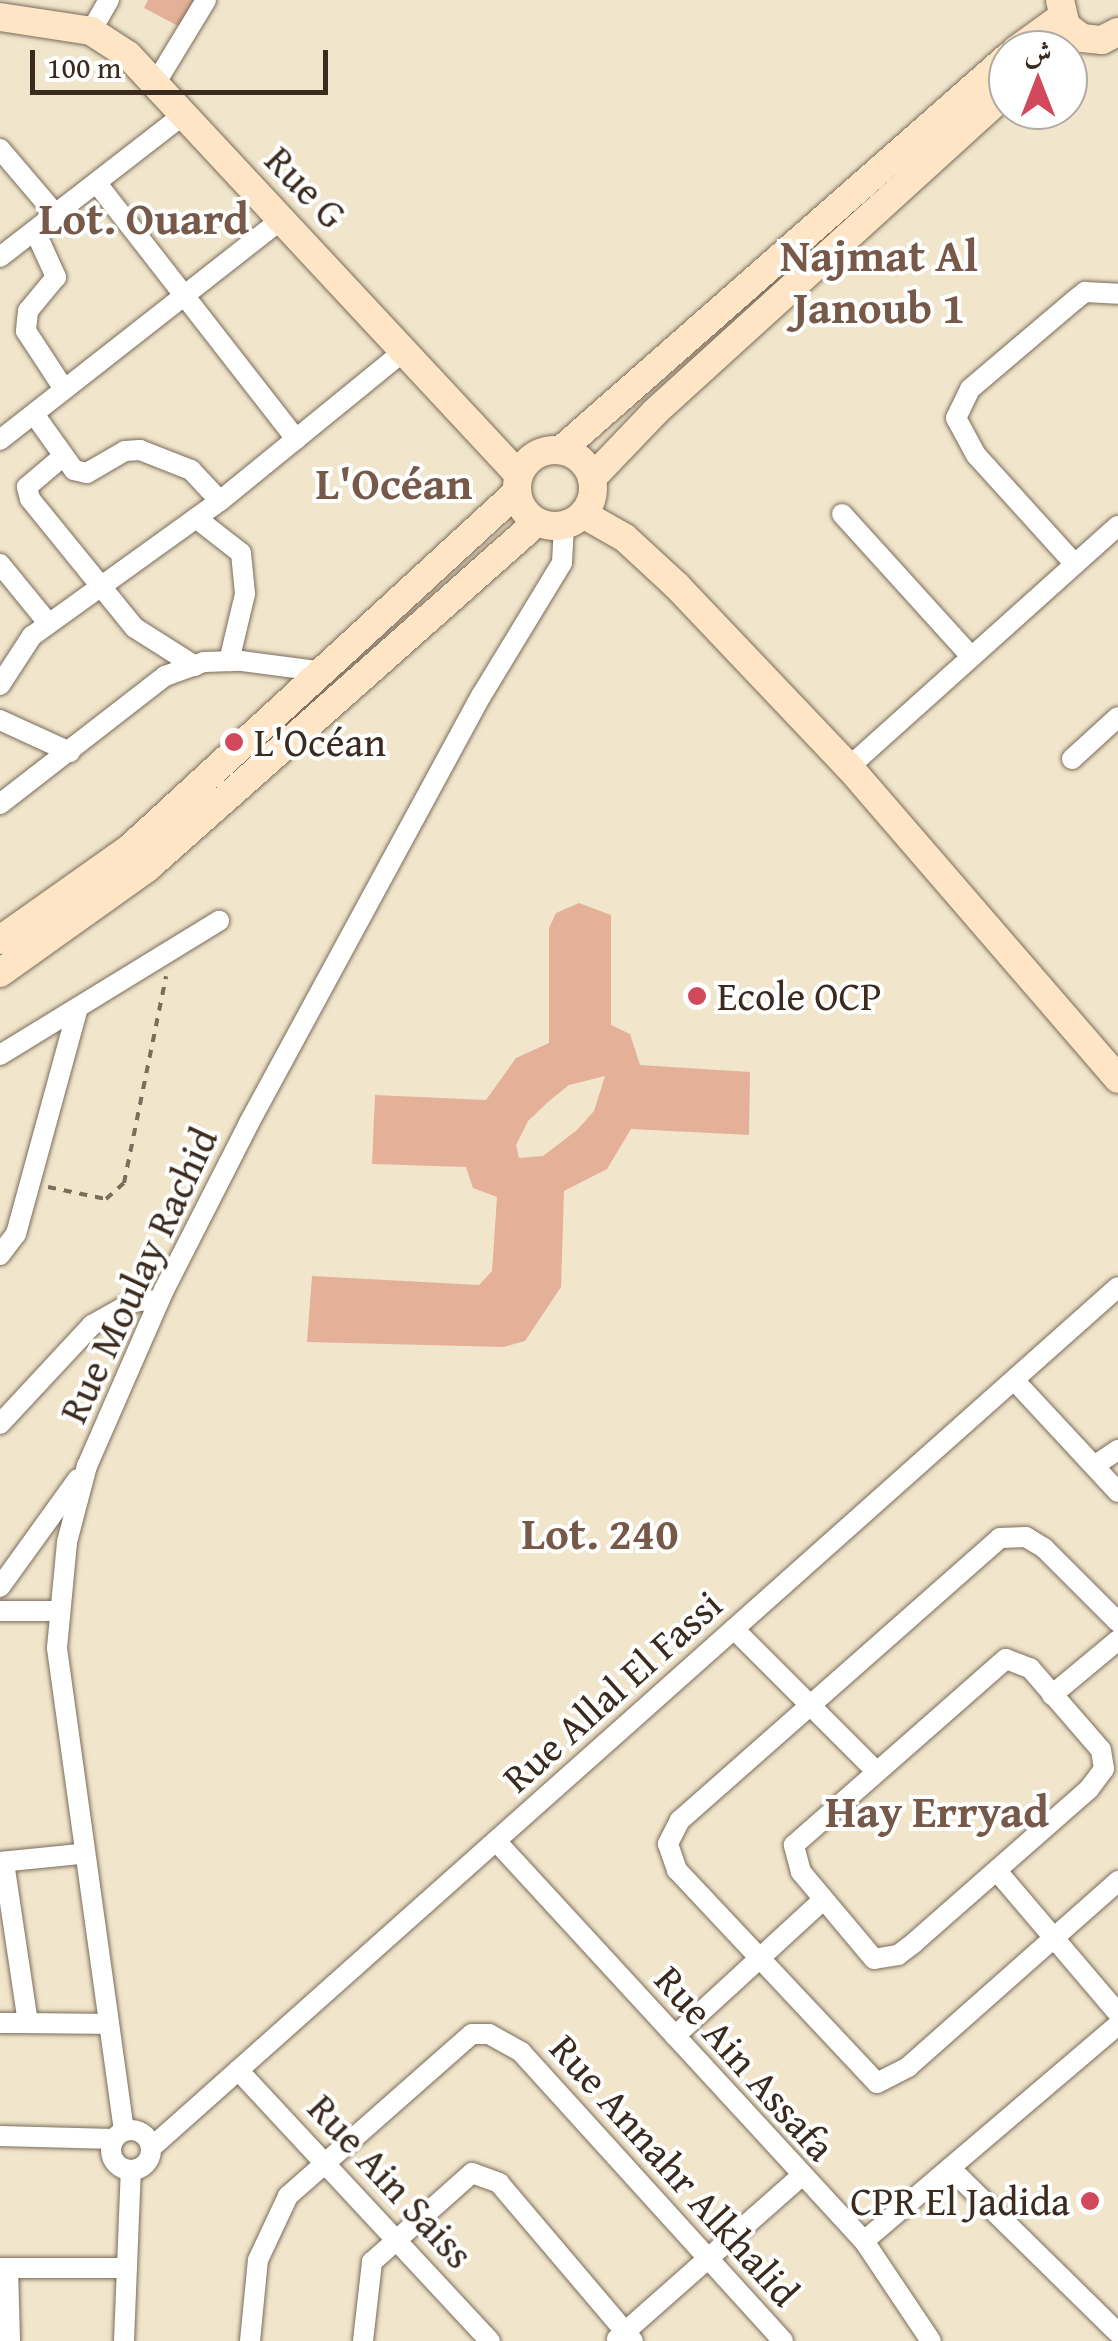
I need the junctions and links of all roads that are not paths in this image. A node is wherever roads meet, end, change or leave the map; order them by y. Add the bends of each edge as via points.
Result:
1 (109, 0) edge
2 (206, 0) edge
3 (1061, 9) edge
4 (39, 10) edge
5 (0, 17) edge
6 (1038, 30) edge
7 (91, 31) junction
8 (1118, 32) edge
9 (1088, 42) edge
10 (988, 74) edge
11 (155, 84) junction
12 (988, 109) edge
13 (182, 116) junction
14 (0, 150) edge
15 (99, 186) junction
16 (58, 216) junction
17 (282, 219) junction
18 (35, 232) junction
19 (0, 258) edge
20 (1118, 294) edge
21 (182, 296) junction
22 (405, 350) junction
23 (64, 389) junction
24 (34, 414) junction
25 (296, 439) junction
26 (0, 440) edge
27 (562, 450) junction
28 (60, 458) junction
29 (592, 478) junction
30 (518, 483) junction
31 (220, 502) junction
32 (842, 514) dead end
33 (196, 518) junction
34 (561, 520) junction
35 (1118, 526) edge
36 (1073, 562) junction
37 (0, 564) edge
38 (101, 587) junction
39 (49, 624) junction
40 (970, 654) junction
41 (229, 661) junction
42 (195, 666) junction
43 (325, 672) junction
44 (0, 684) edge
45 (1118, 717) edge
46 (0, 720) edge
47 (70, 752) junction
48 (1072, 759) dead end
49 (848, 768) junction
50 (0, 804) edge
51 (219, 921) dead end
52 (0, 940) edge
53 (0, 974) edge
54 (78, 1008) junction
55 (0, 1054) edge
56 (1118, 1079) edge
57 (0, 1254) edge
58 (1118, 1287) edge
59 (159, 1300) junction
60 (1014, 1380) junction
61 (0, 1424) edge
62 (1118, 1450) edge
63 (87, 1466) junction
64 (1094, 1466) junction
65 (1118, 1492) edge
66 (3, 1577) edge
67 (0, 1611) edge
68 (56, 1611) junction
69 (1118, 1622) edge
70 (734, 1629) junction
71 (1118, 1640) edge
72 (1052, 1695) junction
73 (814, 1708) junction
74 (875, 1770) junction
75 (496, 1840) junction
76 (80, 1854) junction
77 (2, 1862) edge
78 (997, 1871) junction
79 (1118, 1881) edge
80 (822, 1901) junction
81 (15, 1934) junction
82 (1057, 1935) junction
83 (0, 1955) edge
84 (760, 1960) junction
85 (1118, 2013) edge
86 (0, 2023) edge
87 (28, 2023) junction
88 (110, 2024) junction
89 (1118, 2024) edge
90 (675, 2036) junction
91 (238, 2070) junction
92 (118, 2135) junction
93 (0, 2136) edge
94 (152, 2147) junction
95 (325, 2160) junction
96 (950, 2168) junction
97 (131, 2170) junction
98 (799, 2178) junction
99 (398, 2235) junction
100 (864, 2242) junction
101 (709, 2259) junction
102 (4, 2268) edge
103 (127, 2268) junction
104 (1118, 2333) edge
105 (624, 2338) edge
106 (10, 2341) edge
107 (124, 2341) edge
108 (250, 2341) edge
109 (363, 2341) edge
110 (490, 2341) edge
111 (783, 2341) edge
112 (931, 2341) edge

1 - 7 street
2 - 11 street
3 - 6 main road
4 - 5 main road, Rue G
4 - 7 main road, Rue G
7 - 11 main road, Rue G
8 - 9 main road
10 - 27 main road
11 - 13 main road, Rue G
12 - 29 main road via 655,412
13 - 15 street
13 - 17 main road, Rue G
14 - 16 street
15 - 16 street
15 - 21 street
16 - 18 street
17 - 21 street
17 - 22 main road, Rue G
18 - 19 street
18 - 23 street via 56,277 28,311 26,332
20 - 36 street via 1085,292 970,389 956,418 976,455
21 - 23 street
21 - 25 street
22 - 25 street
22 - 30 main road, Rue G
23 - 24 street
24 - 26 street
24 - 28 street
25 - 31 street
27 - 29 main road
27 - 30 main road via 538,454
28 - 31 street via 87,473 125,451 163,456 191,470
28 - 38 street via 32,481 28,494
29 - 34 main road
30 - 34 main road, Rue G
30 - 43 main road
31 - 33 street
32 - 40 street
33 - 38 street
33 - 41 street via 241,553 244,594
34 - 49 main road via 608,525 653,561
34 - 53 main road via 147,868
34 - 59 street, Rue Moulay Rachid via 562,563 415,814
35 - 36 street
36 - 40 street
37 - 39 street
38 - 39 street
38 - 42 street via 135,628
39 - 44 street via 22,645
40 - 49 street
41 - 42 street
41 - 43 street
42 - 47 street via 165,676
43 - 52 main road via 130,848
45 - 48 street
46 - 47 street
47 - 50 street
49 - 56 main road
51 - 54 street
54 - 55 street
54 - 57 street via 16,1234
58 - 60 street, Rue Allal El Fassi
59 - 61 street via 135,1301 92,1326
59 - 63 street, Rue Moulay Rachid
60 - 64 street
60 - 70 street, Rue Allal El Fassi
62 - 64 street
63 - 66 street
63 - 68 street, Rue Moulay Rachid
64 - 65 street
67 - 68 street
68 - 76 street, Rue Moulay Rachid
69 - 73 street via 1044,1548 1014,1534 984,1550
70 - 73 street
70 - 75 street, Rue Allal El Fassi
71 - 72 street
72 - 74 street via 1017,1660 995,1663
72 - 78 street via 1101,1750 1104,1769
73 - 74 street
73 - 84 street via 680,1820 668,1844 677,1870
74 - 80 street via 794,1845 794,1860
75 - 90 street, Rue Ain Assafa
75 - 91 street, Rue Allal El Fassi
76 - 77 street
76 - 88 street, Rue Moulay Rachid
77 - 81 street
78 - 80 street via 914,1944 885,1959 863,1951
78 - 82 street
79 - 82 street
80 - 84 street
81 - 83 street
81 - 87 street
82 - 84 street via 908,2067 877,2083
82 - 85 street
84 - 90 street
86 - 87 street
87 - 88 street
88 - 92 street, Rue Moulay Rachid
89 - 96 street
90 - 98 street, Rue Ain Assafa
91 - 94 street, Rue Allal El Fassi
91 - 95 street, Rue Ain Saiss
92 - 93 street
92 - 94 street via 145,2134
92 - 97 street via 113,2159
94 - 97 street via 149,2161
95 - 99 street, Rue Ain Saiss
95 - 101 street, Rue Annahr Alkhalid via 459,2040 489,2034 521,2052
95 - 108 street, Rue Annahr Alkhalid via 270,2222 258,2260
96 - 100 street
96 - 104 street
97 - 103 street
98 - 100 street, Rue Ain Assafa
98 - 101 street
99 - 105 street via 462,2179 485,2173
99 - 109 street via 366,2274
99 - 110 street, Rue Ain Saiss
100 - 112 street, Rue Ain Assafa
101 - 105 street
101 - 111 street, Rue Annahr Alkhalid
102 - 103 street
102 - 106 street
103 - 107 street

